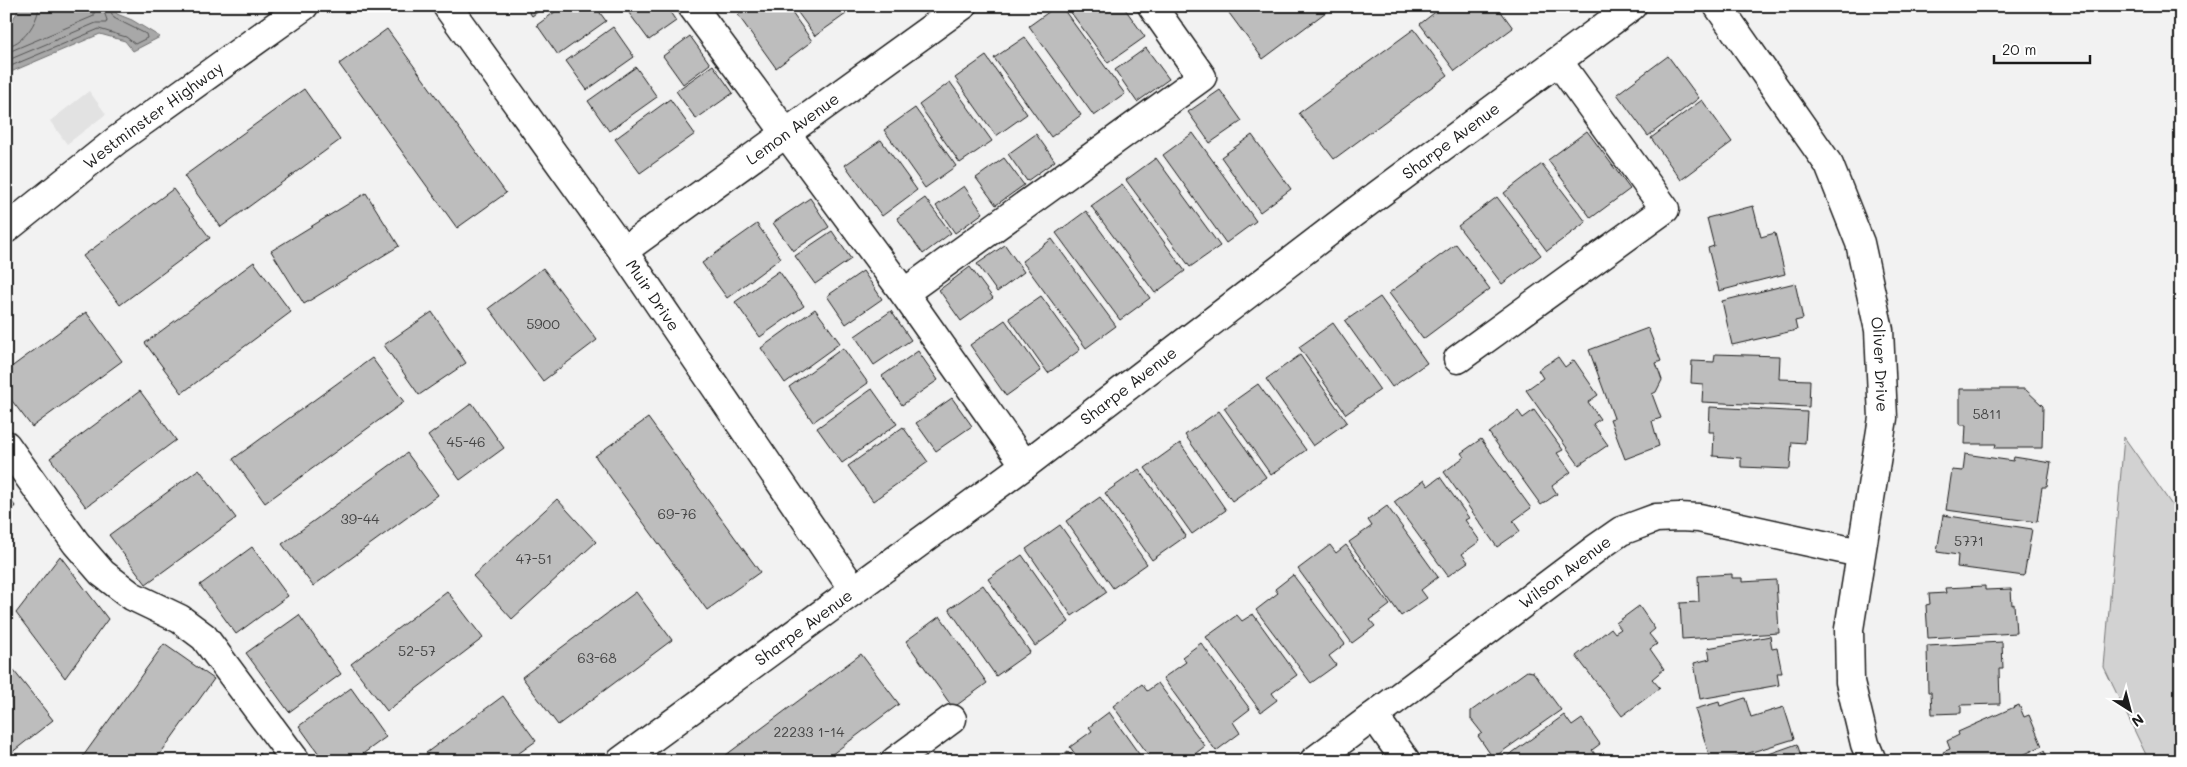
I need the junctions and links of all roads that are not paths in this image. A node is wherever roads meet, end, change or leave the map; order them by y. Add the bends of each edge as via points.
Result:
1 (304, 6) edge
2 (447, 6) edge
3 (692, 6) edge
4 (962, 6) edge
5 (1152, 6) edge
6 (1632, 6) edge
7 (1718, 6) edge
8 (1558, 61) junction
9 (784, 134) junction
10 (6, 229) edge
11 (622, 251) junction
12 (904, 293) junction
13 (1458, 360) dead end
14 (6, 445) edge
15 (1025, 465) junction
16 (1860, 553) junction
17 (853, 589) junction
18 (1374, 716) junction
19 (952, 719) dead end
20 (296, 761) edge
21 (621, 761) edge
22 (895, 761) edge
23 (1314, 761) edge
24 (1406, 761) edge
25 (1872, 761) edge

1 - 10 street, Westminster Highway via 117,140
2 - 11 street, Muir Drive
3 - 9 street
4 - 9 street, Lemon Avenue
5 - 12 street via 1202,77
6 - 8 street, Sharpe Avenue
7 - 16 street, Oliver Drive via 1829,165 1860,243 1879,330 1883,418
8 - 13 street via 1665,209
8 - 15 street, Sharpe Avenue via 1352,214
9 - 11 street, Lemon Avenue
9 - 12 street
11 - 17 street, Muir Drive
12 - 15 street
14 - 20 street via 76,543 102,572 132,596 180,619 204,637
15 - 17 street, Sharpe Avenue
16 - 18 street, Wilson Avenue via 1699,518 1656,518 1621,531 1598,546
16 - 25 street, Oliver Drive via 1848,629 1850,682
17 - 21 street, Sharpe Avenue
18 - 23 street, Wilson Avenue
18 - 24 street
19 - 22 street

